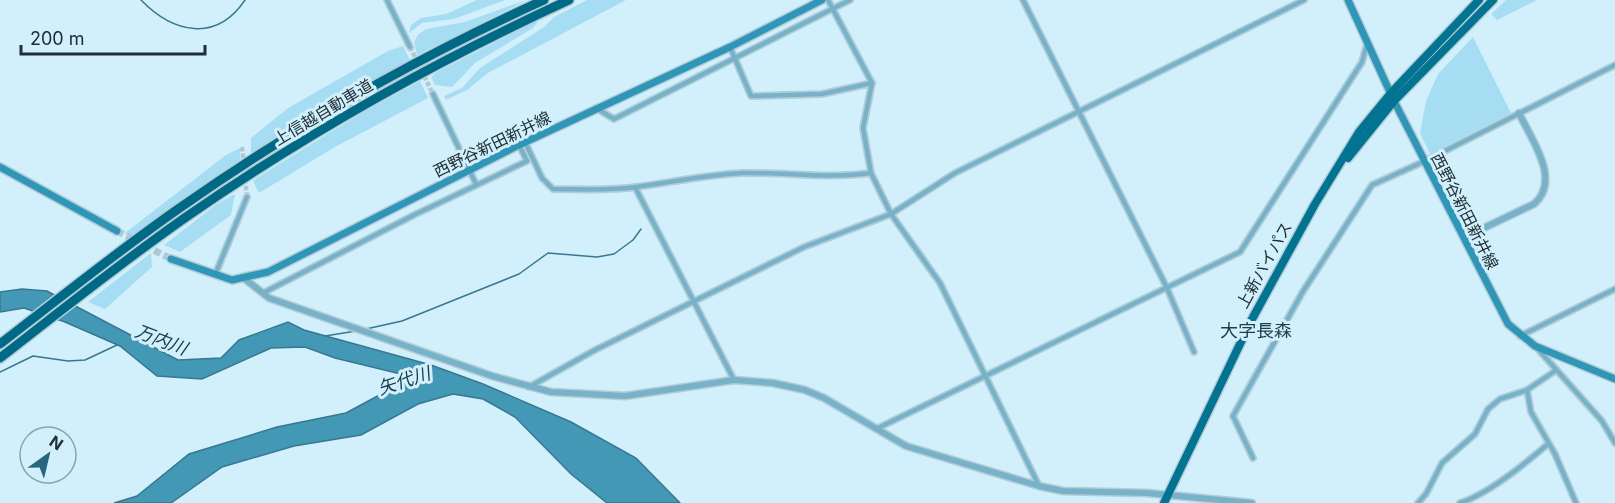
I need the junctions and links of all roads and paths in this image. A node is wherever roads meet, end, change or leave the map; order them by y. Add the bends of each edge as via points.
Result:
1 (387, 0) edge
2 (544, 0) edge
3 (569, 0) edge
4 (822, 0) edge
5 (828, 0) edge
6 (850, 0) edge
7 (1023, 0) edge
8 (1304, 0) edge
9 (1348, 0) edge
10 (1479, 0) edge
11 (1493, 0) edge
12 (832, 9) junction
13 (1368, 42) junction
14 (410, 47) tunnel mouth
15 (730, 47) junction
16 (735, 57) junction
17 (1615, 65) edge
18 (872, 83) junction
19 (433, 94) tunnel mouth
20 (1393, 97) junction
21 (596, 108) junction
22 (1078, 112) junction
23 (1519, 113) junction
24 (522, 144) junction
25 (1425, 161) junction
26 (0, 167) edge
27 (469, 170) junction
28 (871, 173) junction
29 (476, 184) junction
30 (635, 188) junction
31 (247, 197) tunnel mouth
32 (891, 214) junction
33 (117, 231) tunnel mouth
34 (1465, 237) junction
35 (171, 259) tunnel mouth
36 (215, 276) junction
37 (245, 279) junction
38 (1167, 288) junction
39 (1615, 289) edge
40 (262, 292) junction
41 (695, 300) junction
42 (1520, 336) junction
43 (0, 344) edge
44 (1535, 346) junction
45 (1194, 352) dead end
46 (0, 358) edge
47 (1555, 371) junction
48 (986, 376) junction
49 (1615, 379) edge
50 (734, 380) junction
51 (529, 387) junction
52 (1527, 390) junction
53 (876, 429) junction
54 (1615, 443) edge
55 (1548, 444) junction
56 (1253, 458) dead end
57 (1039, 486) junction
58 (1166, 499) edge
59 (1252, 503) edge
60 (1418, 503) edge
61 (1460, 503) edge
62 (1576, 503) edge

1 - 14 street
2 - 43 highway, 上信越自動車道 via 417,62 300,129 180,207
3 - 46 highway, 上信越自動車道 via 470,47 345,115 217,196
4 - 15 main road, 西野谷新田新井線
5 - 12 street
6 - 12 street
7 - 22 street
8 - 22 street
9 - 13 main road, 西野谷新田新井線
10 - 20 highway, 上新バイパス
11 - 20 highway, 上新バイパス
12 - 16 street
12 - 18 street
13 - 20 main road, 西野谷新田新井線
13 - 38 street via 1362,62 1240,252
15 - 16 street
15 - 21 main road, 西野谷新田新井線
16 - 18 street via 742,82 751,96 822,94
16 - 21 street via 614,119
17 - 23 street
18 - 28 street via 863,128
19 - 27 street
20 - 25 main road, 西野谷新田新井線
20 - 58 highway, 上新バイパス via 1359,132 1310,213 1251,321
21 - 24 main road, 西野谷新田新井線
22 - 32 street via 955,173
22 - 38 street
23 - 25 street
23 - 34 street via 1547,178 1542,198
24 - 27 main road, 西野谷新田新井線
24 - 29 street via 527,161
24 - 30 street via 542,178 554,189
25 - 34 main road, 西野谷新田新井線
25 - 56 street via 1372,185 1302,293 1233,416
26 - 33 main road
27 - 29 street
27 - 37 main road, 西野谷新田新井線 via 268,272
28 - 30 street via 840,177 739,173
28 - 32 street
29 - 40 street
30 - 41 street
31 - 36 street
32 - 41 street via 834,233
32 - 48 street via 940,283
34 - 42 main road, 西野谷新田新井線 via 1501,314
35 - 36 main road, 西野谷新田新井線
36 - 37 main road, 西野谷新田新井線
37 - 40 street
38 - 45 street
38 - 48 street
39 - 42 street
40 - 51 street via 269,298
41 - 50 street
41 - 51 street
42 - 44 main road, 西野谷新田新井線
44 - 47 street
44 - 49 main road, 西野谷新田新井線
47 - 52 street
47 - 54 street via 1602,421
48 - 53 street
48 - 57 street
50 - 51 street via 625,396 576,395
50 - 53 street via 805,390
52 - 55 street via 1531,412
52 - 60 street via 1500,399 1488,410 1474,434 1442,463
53 - 57 street via 906,446
55 - 61 street via 1480,495
55 - 62 street
57 - 58 street
58 - 59 street

